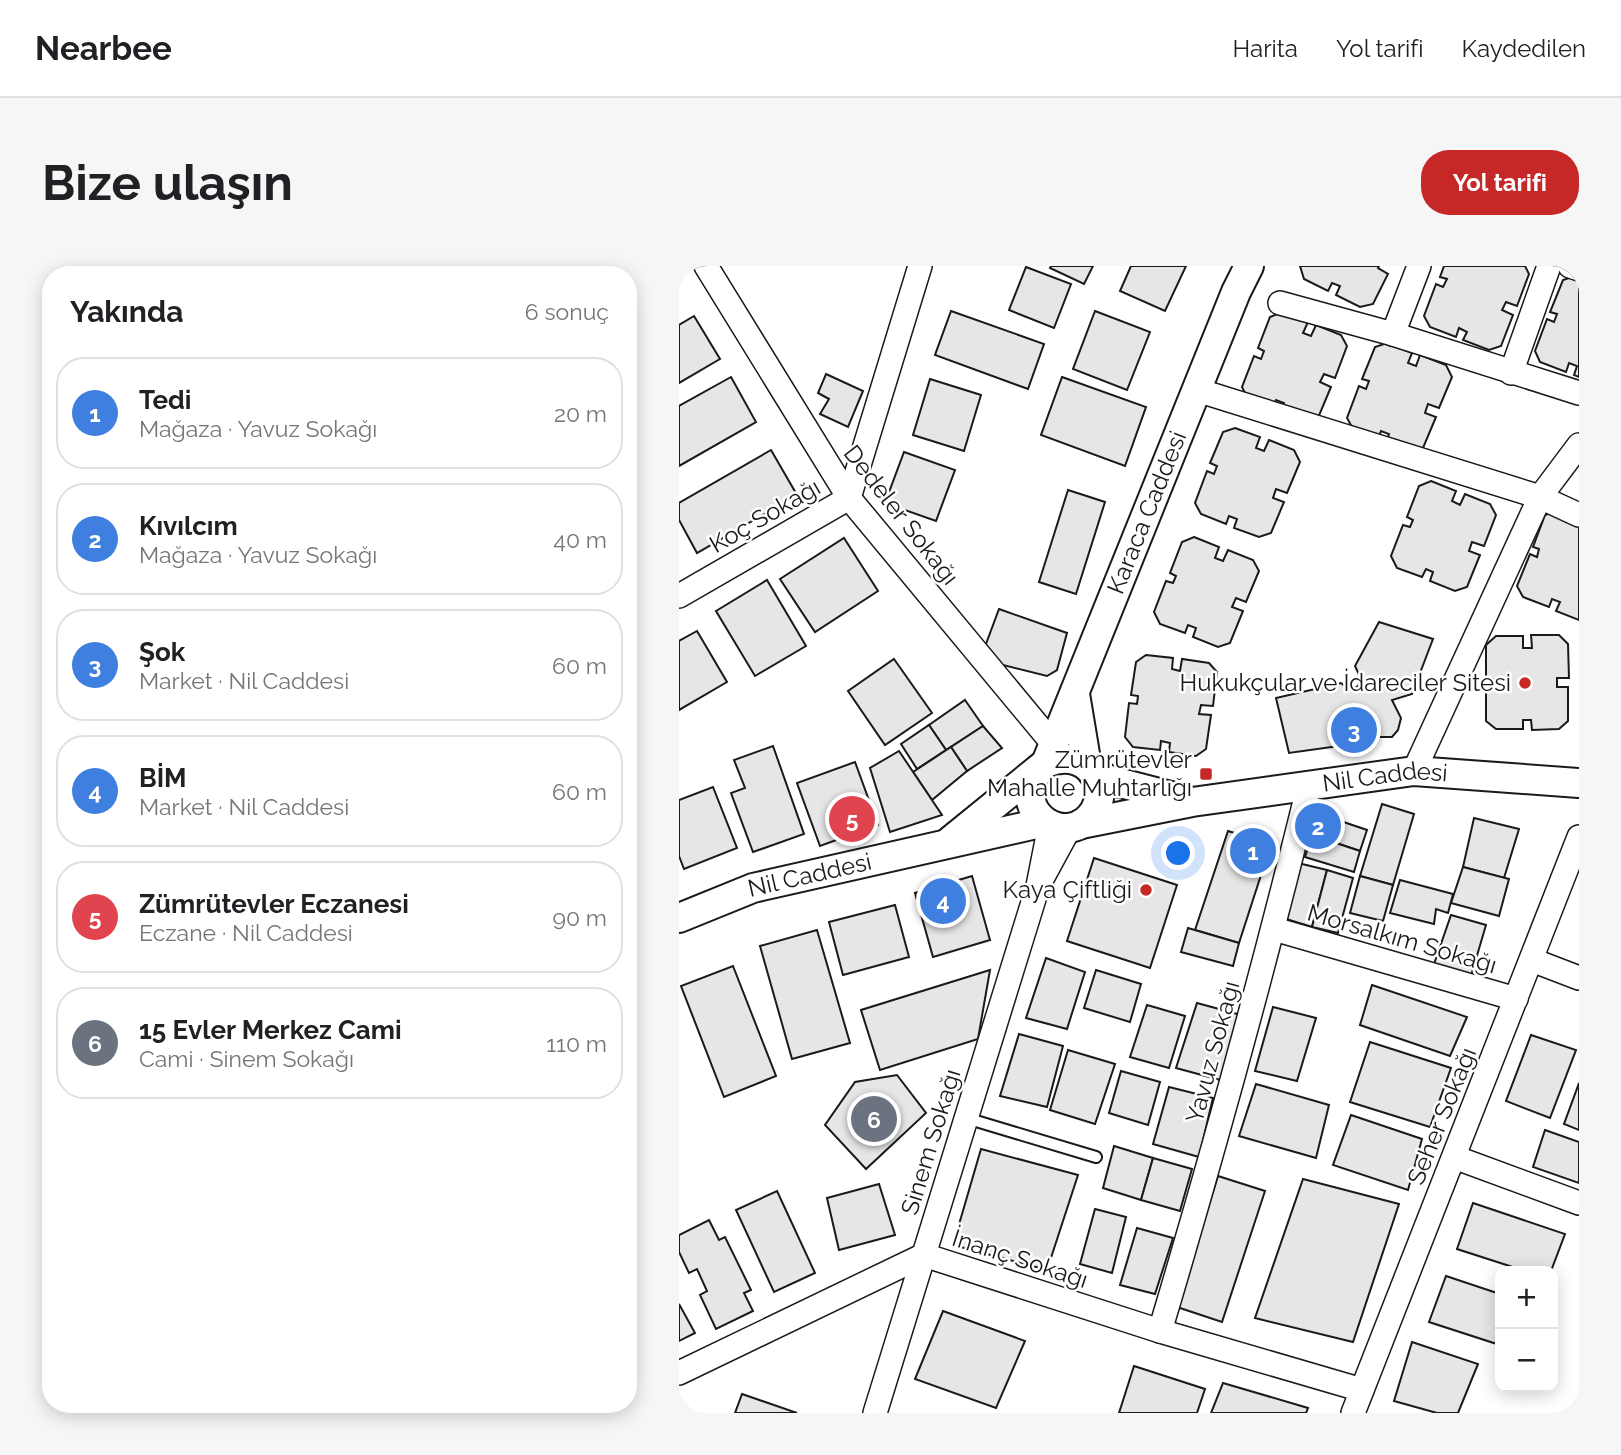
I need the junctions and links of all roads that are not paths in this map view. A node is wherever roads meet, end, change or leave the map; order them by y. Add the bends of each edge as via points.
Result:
1 (706, 266) edge
2 (920, 266) edge
3 (1249, 266) edge
4 (1419, 266) edge
5 (1549, 266) edge
6 (1570, 266) edge
7 (1579, 269) edge
8 (1280, 303) dead end
9 (1393, 334) junction
10 (1511, 373) junction
11 (1197, 390) junction
12 (1579, 393) edge
13 (1579, 444) edge
14 (1540, 497) junction
15 (849, 498) junction
16 (1579, 515) edge
17 (679, 596) edge
18 (1075, 694) junction
19 (1046, 759) junction
20 (1090, 769) junction
21 (1414, 771) junction
22 (1579, 783) edge
23 (1309, 785) junction
24 (1192, 802) junction
25 (1062, 825) junction
26 (1579, 837) edge
27 (945, 845) junction
28 (679, 918) edge
29 (1274, 929) junction
30 (1532, 960) junction
31 (1579, 978) edge
32 (1516, 999) junction
33 (966, 1118) junction
34 (1096, 1157) dead end
35 (1454, 1157) junction
36 (1579, 1203) edge
37 (924, 1255) junction
38 (1160, 1331) junction
39 (679, 1373) edge
40 (1361, 1390) junction
41 (875, 1413) edge
42 (1353, 1413) edge

1 - 15 street, Dedeler Sokağı
2 - 15 street, Koç Sokağı
3 - 11 street, Karaca Caddesi
4 - 9 street
5 - 10 street
6 - 7 street
8 - 9 street
9 - 10 street
10 - 12 street
11 - 14 street
11 - 18 street, Karaca Caddesi
13 - 14 street
14 - 16 street
14 - 21 street
15 - 17 street, Koç Sokağı
15 - 19 street, Dedeler Sokağı
18 - 19 street, Karaca Caddesi
18 - 20 street
19 - 20 street via 1077,760
19 - 25 street via 1033,776 1030,797 1037,815
19 - 27 street, Nil Caddesi
20 - 24 street via 1109,780
20 - 25 street via 1098,782 1097,806 1091,816
21 - 22 street, Nil Caddesi
21 - 23 street, Nil Caddesi
23 - 24 street, Nil Caddesi
23 - 29 street, Yavuz Sokağı
24 - 25 street, Nil Caddesi
25 - 27 street, Nil Caddesi
25 - 33 street, Sinem Sokağı via 1038,886
26 - 30 street, Seher Sokağı
27 - 28 street, Nil Caddesi via 753,888
29 - 32 street, Morsalkım Sokağı
29 - 38 street, Yavuz Sokağı
30 - 31 street
30 - 32 street, Seher Sokağı
32 - 35 street, Seher Sokağı
33 - 34 lane
33 - 37 street, Sinem Sokağı
35 - 36 street
35 - 40 street, Seher Sokağı
37 - 38 street, İnanç Sokağı
37 - 39 street, İnanç Sokağı
37 - 41 street, Sinem Sokağı
38 - 40 street, İnanç Sokağı
40 - 42 street, Seher Sokağı

